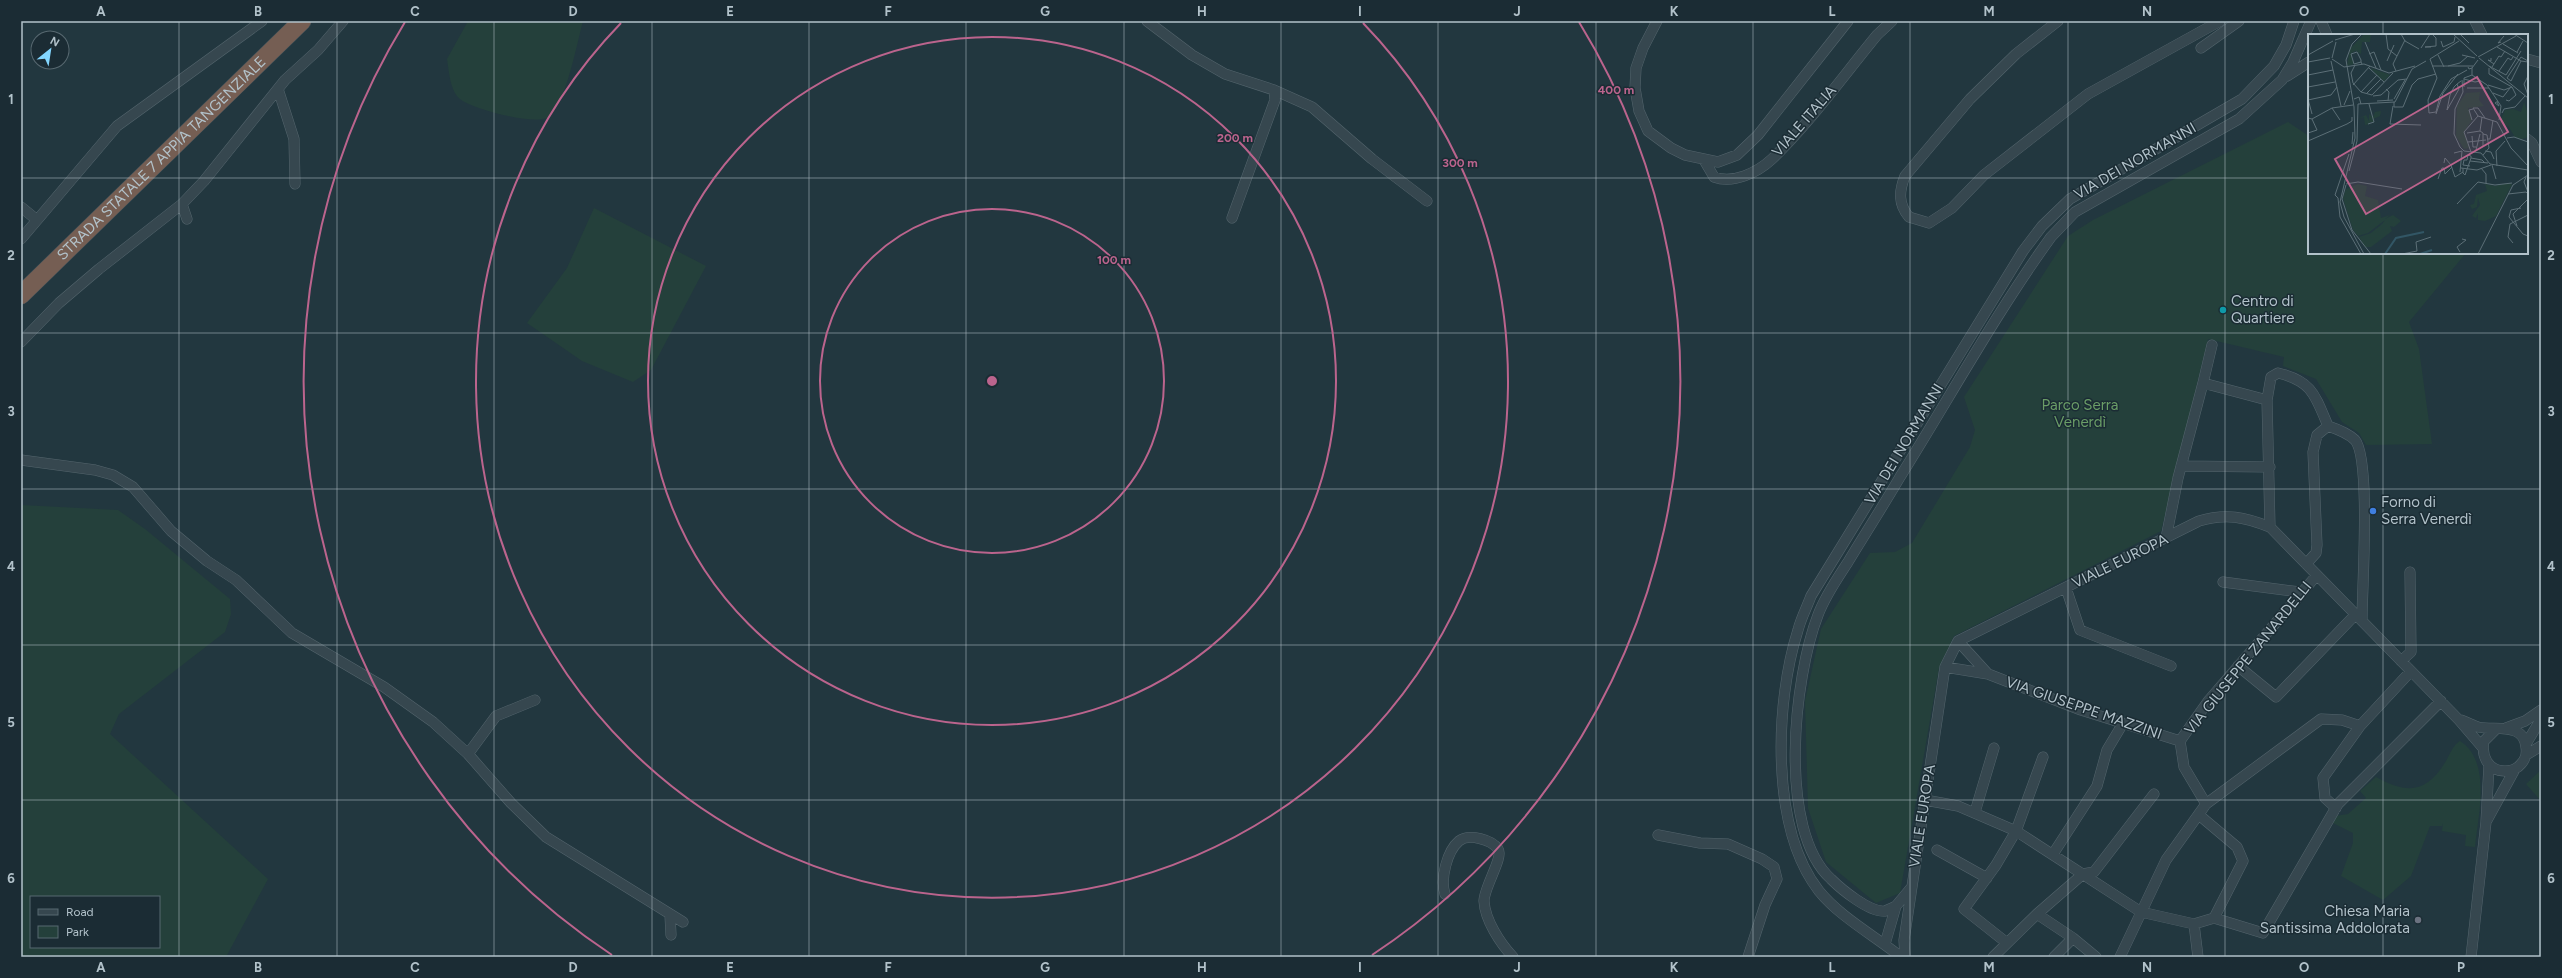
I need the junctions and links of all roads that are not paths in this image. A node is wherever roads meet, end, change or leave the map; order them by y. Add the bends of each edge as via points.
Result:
1 (262, 21) edge
2 (302, 21) edge
3 (343, 21) edge
4 (1147, 21) edge
5 (1657, 21) edge
6 (1848, 21) edge
7 (1892, 21) edge
8 (2058, 21) edge
9 (2220, 21) edge
10 (2239, 21) edge
11 (2294, 21) edge
12 (2311, 21) edge
13 (2321, 21) edge
14 (2475, 21) edge
15 (2327, 34) edge
16 (2482, 34) edge
17 (2201, 48) dead end
18 (2528, 59) edge
19 (2308, 63) edge
20 (2541, 63) edge
21 (2282, 80) junction
22 (278, 89) junction
23 (1274, 90) junction
24 (2528, 140) edge
25 (1704, 160) junction
26 (2541, 162) edge
27 (295, 184) dead end
28 (1427, 201) dead end
29 (182, 204) junction
30 (21, 207) edge
31 (1232, 218) dead end
32 (187, 219) dead end
33 (37, 220) junction
34 (21, 239) edge
35 (21, 295) edge
36 (21, 342) edge
37 (2212, 345) dead end
38 (2203, 383) junction
39 (2267, 400) junction
40 (2328, 426) junction
41 (21, 460) edge
42 (2181, 466) junction
43 (2270, 467) junction
44 (2270, 527) junction
45 (2166, 538) junction
46 (2306, 564) junction
47 (2410, 572) dead end
48 (2317, 575) junction
49 (2223, 582) dead end
50 (2066, 588) junction
51 (2300, 592) junction
52 (2359, 617) junction
53 (1958, 641) junction
54 (2402, 661) junction
55 (2171, 666) dead end
56 (2238, 666) junction
57 (1945, 667) junction
58 (2410, 670) junction
59 (1988, 674) junction
60 (535, 700) dead end
61 (2441, 700) junction
62 (2541, 710) edge
63 (2460, 720) junction
64 (2541, 720) edge
65 (2122, 725) junction
66 (2360, 726) junction
67 (2501, 728) junction
68 (2180, 741) junction
69 (2526, 744) junction
70 (2541, 746) edge
71 (1994, 748) dead end
72 (2483, 748) junction
73 (468, 754) junction
74 (2526, 755) junction
75 (2043, 757) dead end
76 (2488, 764) junction
77 (2515, 769) junction
78 (2154, 794) dead end
79 (1925, 800) junction
80 (2206, 804) junction
81 (2336, 808) junction
82 (1975, 812) junction
83 (2199, 815) junction
84 (2486, 822) junction
85 (2016, 831) junction
86 (1658, 836) dead end
87 (1937, 850) dead end
88 (2052, 854) junction
89 (2083, 874) junction
90 (1987, 878) junction
91 (1911, 888) junction
92 (1445, 894) dead end
93 (1896, 906) junction
94 (2141, 912) junction
95 (2037, 914) junction
96 (670, 915) junction
97 (2214, 918) junction
98 (682, 922) dead end
99 (2194, 924) junction
100 (670, 935) dead end
101 (2074, 938) junction
102 (2008, 943) junction
103 (1885, 944) junction
104 (1513, 957) edge
105 (1748, 957) edge
106 (1901, 957) edge
107 (1905, 957) edge
108 (1993, 957) edge
109 (2054, 957) edge
110 (2096, 957) edge
111 (2120, 957) edge
112 (2198, 957) edge
113 (2471, 957) edge

1 - 33 street via 117,126
2 - 35 highway, STRADA STATALE 7 APPIA TANGENZIALE
3 - 22 street
4 - 23 street via 1192,56 1225,74
5 - 25 street, VIALE ITALIA via 1642,48 1636,68 1635,88 1639,111 1648,131 1671,148
6 - 25 street, VIALE ITALIA via 1758,135 1738,155 1718,162
7 - 25 street, VIALE ITALIA via 1877,35 1771,160 1746,176 1724,181 1714,177
8 - 9 street via 2016,54 1970,99 1905,176 1900,188 1901,201 1909,216 1929,223 1940,218 1984,175 2088,94
10 - 17 street
11 - 103 street, VIA DEI NORMANNI via 2286,44 2274,66 2242,99 2070,198 2042,226 2019,258 1811,596 1798,629 1786,694 1782,769 1785,804 1795,848 1807,874 1820,892
12 - 21 street, VIA DEI NORMANNI
13 - 15 street
14 - 16 street
18 - 20 street
19 - 21 street
21 - 93 street, VIA DEI NORMANNI via 2239,119 2075,212 2051,237 1838,578 1819,613 1800,682 1797,712 1796,779 1808,848 1822,872 1851,895 1874,910 1885,911
22 - 27 street via 294,139
22 - 29 street via 204,181
23 - 28 street via 1312,107 1400,184
23 - 31 street via 1275,100
24 - 26 street
29 - 32 street
29 - 36 street via 59,303
30 - 33 street
33 - 34 street
37 - 38 street
38 - 39 street
38 - 42 street
39 - 40 street via 2271,377 2278,373 2295,377 2308,386 2318,400
39 - 43 street
40 - 46 street via 2317,435 2313,452 2317,545 2316,553
40 - 52 street via 2342,431 2355,440 2363,467
41 - 73 street via 95,470 133,487 171,531 207,561 236,580 292,633 400,694
42 - 43 street
42 - 45 street
43 - 44 street
44 - 45 street, VIALE EUROPA via 2246,517 2217,516
44 - 46 street, VIALE EUROPA
45 - 50 street, VIALE EUROPA
46 - 48 street, VIALE EUROPA
47 - 54 street via 2411,652
48 - 51 street, VIA GIUSEPPE ZANARDELLI
48 - 52 street, VIALE EUROPA
49 - 51 street
50 - 53 street, VIALE EUROPA
50 - 55 street via 2080,630
51 - 56 street, VIA GIUSEPPE ZANARDELLI
52 - 54 street, VIALE EUROPA
52 - 56 street via 2276,697
53 - 57 street, VIALE EUROPA
53 - 59 street
54 - 58 street, VIALE EUROPA
56 - 68 street, VIA GIUSEPPE ZANARDELLI via 2209,700
57 - 59 street, VIA GIUSEPPE MAZZINI
57 - 79 street, VIALE EUROPA
58 - 61 street, VIALE EUROPA
58 - 66 street
59 - 65 street, VIA GIUSEPPE MAZZINI
60 - 73 street via 496,716
61 - 63 street, VIALE EUROPA
61 - 81 street
62 - 67 street via 2525,721
63 - 67 street via 2478,727
63 - 72 street, VIALE EUROPA
64 - 69 street
65 - 68 street, VIA GIUSEPPE MAZZINI
65 - 88 street via 2107,750 2097,786
66 - 80 street via 2342,720 2321,720
66 - 81 street via 2323,778 2325,798
67 - 69 street via 2516,731
67 - 72 street via 2488,735
68 - 80 street via 2184,767
69 - 74 street
70 - 74 street
71 - 82 street
72 - 76 street via 2484,758
73 - 96 street via 511,803 546,837
74 - 77 street
75 - 85 street
76 - 77 street via 2502,772
76 - 84 street
77 - 84 street
78 - 89 street via 2094,872
79 - 82 street
79 - 91 street, VIALE EUROPA
80 - 83 street
81 - 97 street via 2263,933
82 - 85 street
83 - 94 street via 2166,860
83 - 97 street via 2237,847 2244,861
84 - 113 street
85 - 88 street
85 - 90 street
86 - 105 street via 1700,843 1728,844 1774,867 1777,879 1765,905
87 - 90 street
88 - 89 street
89 - 94 street
89 - 95 street
90 - 102 street via 1964,909
91 - 93 street
91 - 107 street, VIALE EUROPA via 1904,940
92 - 104 street via 1443,871 1458,842 1465,838 1478,838 1498,848 1500,858 1488,884 1484,901 1494,930
93 - 103 street
94 - 99 street
94 - 111 street
95 - 101 street
95 - 102 street
96 - 98 street
96 - 100 street
97 - 99 street
99 - 112 street
101 - 109 street
101 - 110 street
102 - 108 street
103 - 106 street, VIA DEI NORMANNI

